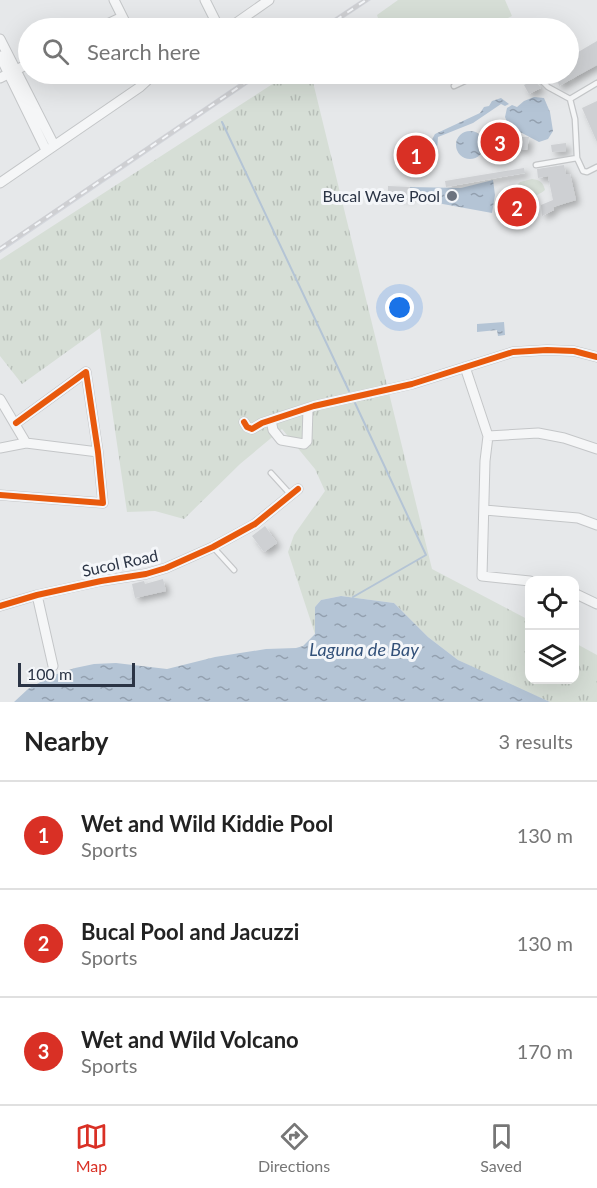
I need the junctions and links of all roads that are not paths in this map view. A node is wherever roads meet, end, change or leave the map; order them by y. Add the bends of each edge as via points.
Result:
1 (114, 0) edge
2 (205, 0) edge
3 (269, 0) edge
4 (122, 17) edge
5 (214, 18) edge
6 (243, 18) edge
7 (0, 39) edge
8 (0, 57) edge
9 (8, 74) edge
10 (597, 83) edge
11 (143, 84) edge
12 (458, 84) edge
13 (545, 84) edge
14 (454, 86) dead end
15 (570, 99) junction
16 (50, 147) junction
17 (578, 158) junction
18 (536, 165) dead end
19 (597, 167) edge
20 (0, 183) edge
21 (597, 357) edge
22 (465, 367) junction
23 (0, 399) edge
24 (308, 408) junction
25 (271, 420) junction
26 (244, 422) dead end
27 (16, 423) junction
28 (488, 436) junction
29 (26, 443) junction
30 (0, 448) edge
31 (597, 449) edge
32 (98, 452) junction
33 (271, 473) dead end
34 (295, 492) joint
35 (1, 493) edge
36 (485, 510) junction
37 (597, 525) edge
38 (213, 547) junction
39 (234, 570) dead end
40 (525, 580) edge
41 (37, 595) junction
42 (579, 595) edge
43 (597, 604) edge
44 (0, 606) edge
45 (52, 666) dead end

1 - 4 street
2 - 5 street
3 - 6 street
7 - 9 street
8 - 9 street
9 - 16 street
10 - 15 lane
11 - 16 street
12 - 14 lane
13 - 15 lane
15 - 17 lane
16 - 20 street
17 - 18 lane
17 - 19 lane via 583,171
21 - 22 street via 574,351 513,352
22 - 24 street
22 - 28 street
23 - 27 street
24 - 25 street
24 - 25 street via 304,444 281,440
25 - 26 street via 252,429
27 - 29 street
27 - 32 street via 86,372
28 - 31 street via 538,433
28 - 36 street
29 - 30 street
29 - 32 street
32 - 35 street via 103,503
33 - 34 lane
34 - 38 street, Sucol Road via 255,524
36 - 37 street via 578,518
36 - 40 street via 482,576
38 - 39 lane
38 - 41 street, Sucol Road via 146,574
41 - 44 street, Sucol Road
41 - 45 street
42 - 43 street

